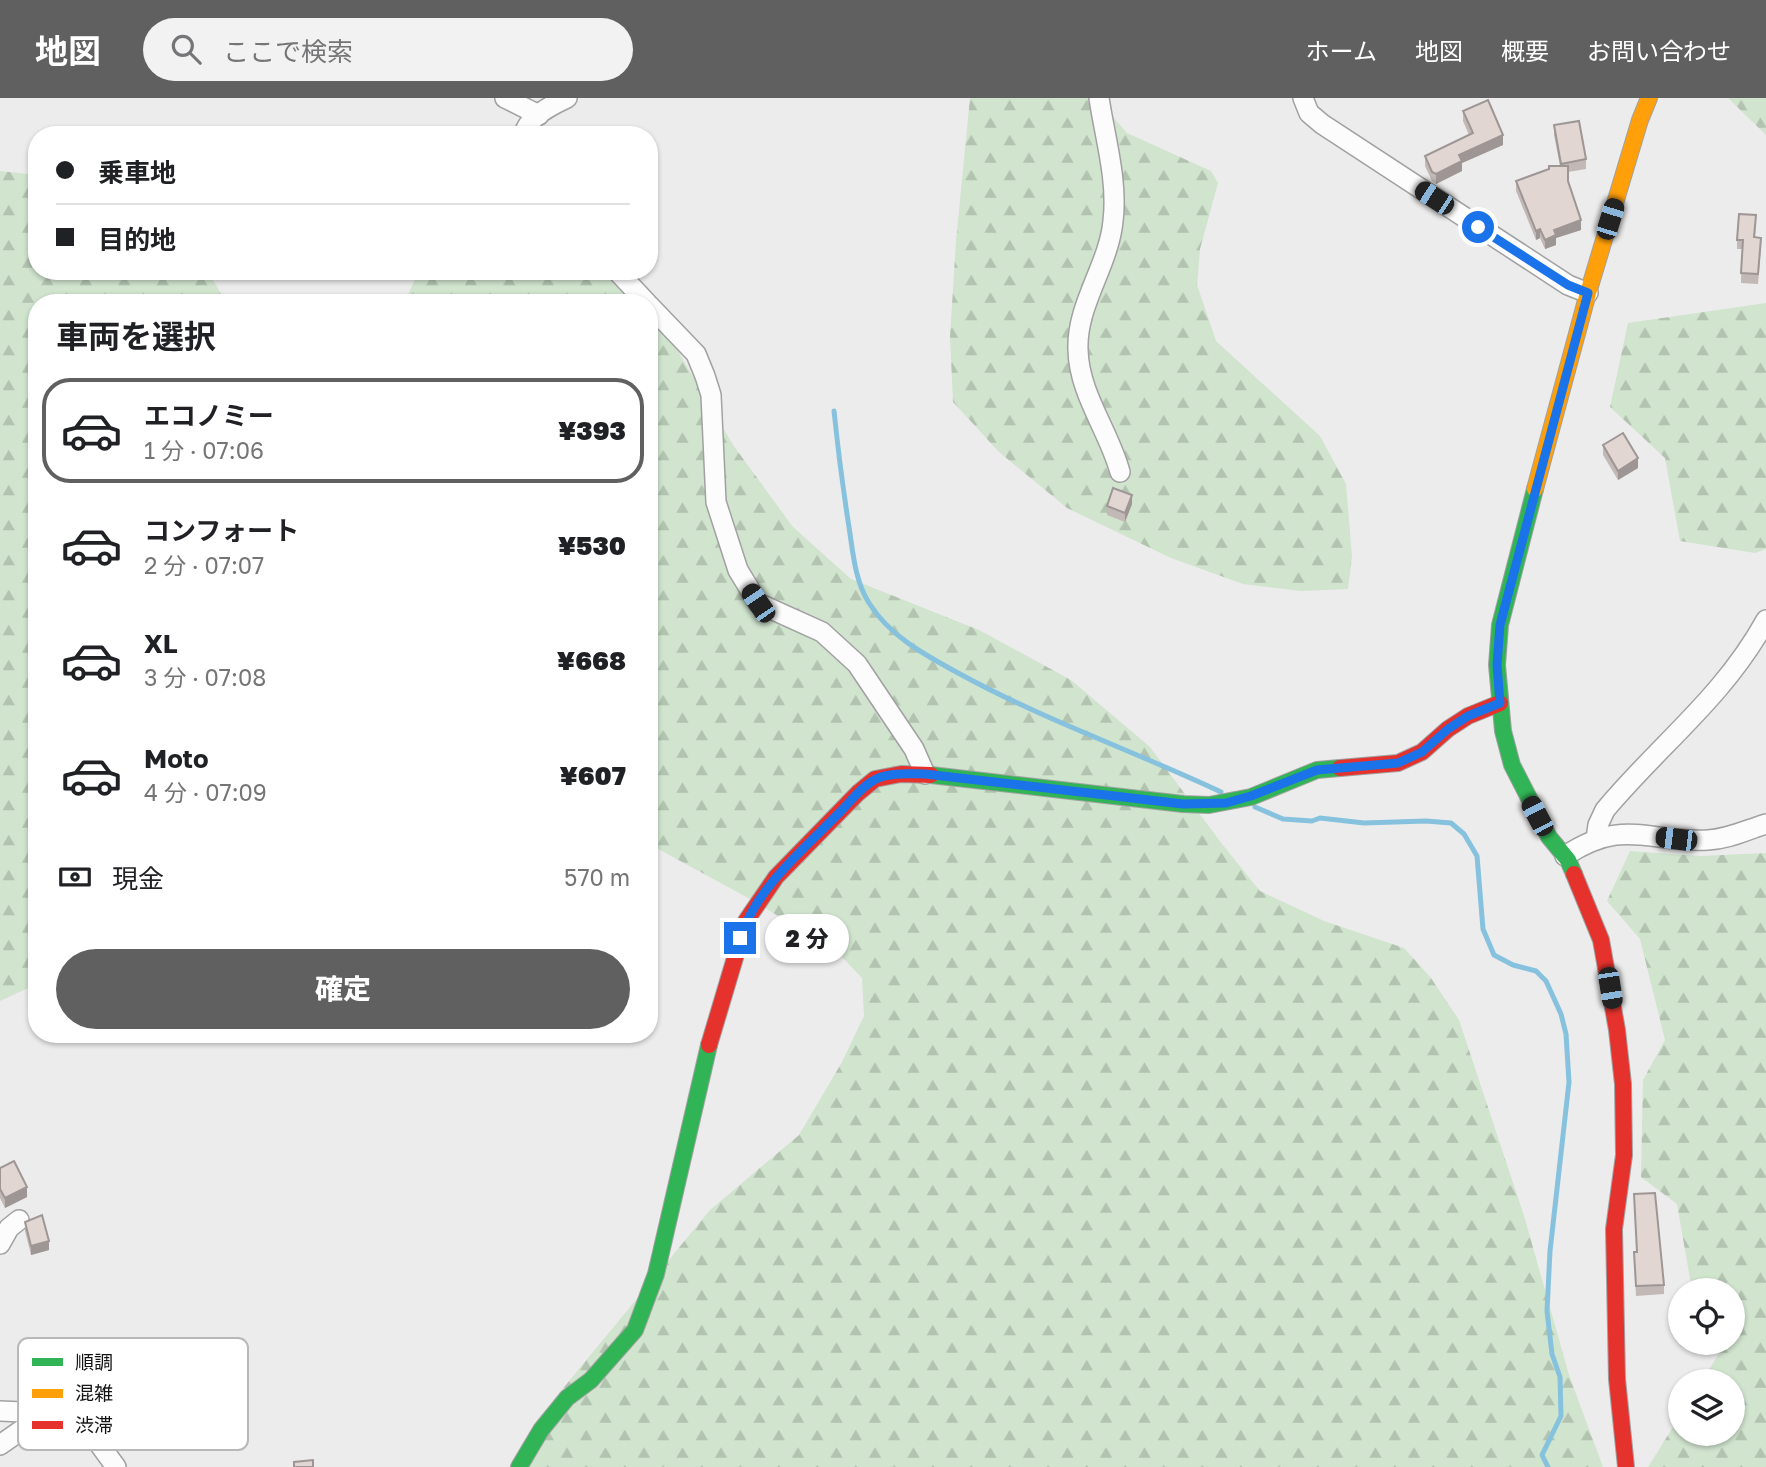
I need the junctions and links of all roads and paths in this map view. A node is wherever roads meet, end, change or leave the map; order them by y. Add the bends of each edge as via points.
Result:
1 (505, 98) edge
2 (567, 98) edge
3 (1099, 98) edge
4 (1303, 98) edge
5 (1649, 98) edge
6 (539, 115) junction
7 (526, 126) edge
8 (625, 280) edge
9 (1588, 293) junction
10 (639, 294) edge
11 (658, 314) edge
12 (1120, 472) dead end
13 (1766, 620) edge
14 (1500, 703) junction
15 (925, 774) junction
16 (1766, 824) edge
17 (1596, 839) junction
18 (1565, 856) junction
19 (19, 1220) dead end
20 (0, 1244) edge
21 (0, 1410) edge
22 (18, 1412) edge
23 (18, 1432) edge
24 (0, 1445) edge
25 (104, 1450) edge
26 (116, 1467) edge
27 (519, 1467) edge
28 (1626, 1467) edge

1 - 6 street
2 - 6 street
3 - 12 street via 1112,178 1113,221 1077,348 1084,383
4 - 9 street via 1309,113 1322,124 1568,285
5 - 9 street
6 - 7 street
8 - 10 street
9 - 14 street via 1500,625
11 - 15 street via 696,354 705,376 711,395 716,502 743,578 758,603 822,632 858,664 914,748
13 - 17 street via 1703,709 1605,810
14 - 15 street via 1468,716 1410,759 1317,770 1226,803 1183,804
14 - 18 street via 1512,765 1549,836
15 - 27 street via 875,779 776,877 746,921 712,1031 656,1274 643,1312 618,1351 567,1398 541,1430
16 - 17 street via 1711,840 1628,833
17 - 18 street
18 - 28 street via 1601,940 1623,1084 1624,1155 1614,1229 1617,1378
19 - 20 street
21 - 22 street
23 - 24 street
25 - 26 street

